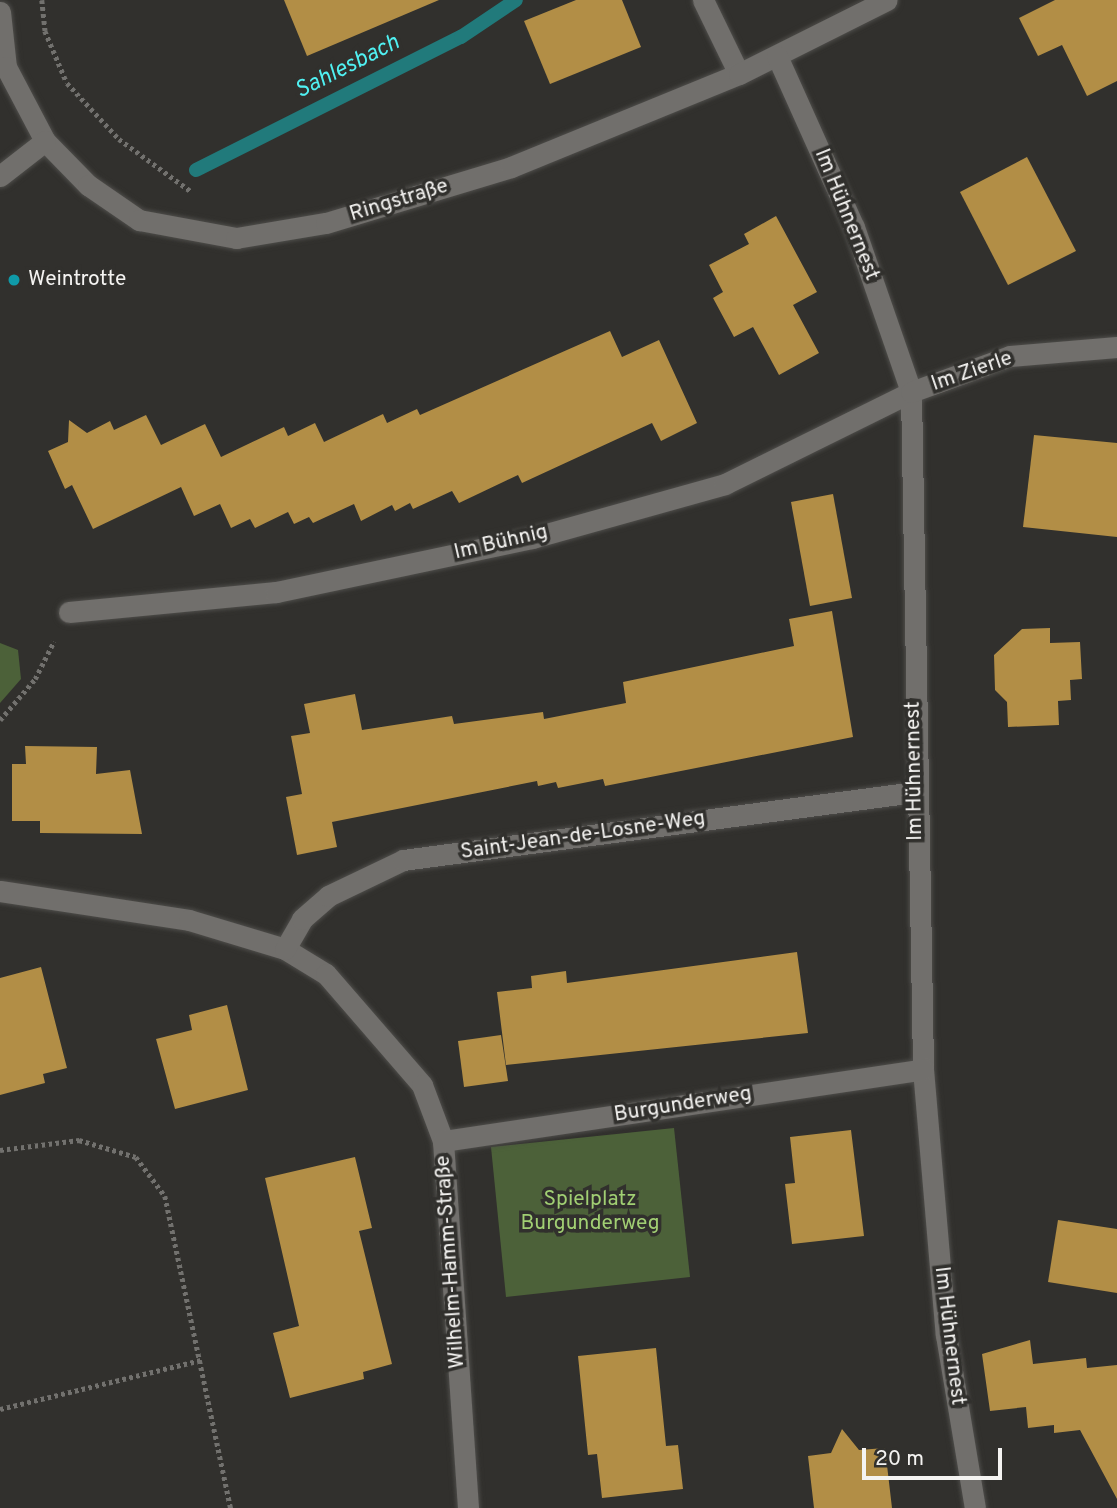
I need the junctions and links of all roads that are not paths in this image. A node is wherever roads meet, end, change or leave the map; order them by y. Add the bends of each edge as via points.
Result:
1 (703, 0) edge
2 (887, 0) edge
3 (0, 12) edge
4 (778, 56) junction
5 (740, 74) junction
6 (46, 141) junction
7 (0, 176) edge
8 (1117, 347) edge
9 (911, 393) junction
10 (69, 612) road end
11 (915, 792) junction
12 (0, 891) edge
13 (285, 949) junction
14 (923, 1069) junction
15 (443, 1141) junction
16 (468, 1508) edge
17 (975, 1508) edge

1 - 5 street
2 - 4 street, Ringstraße
3 - 6 street, Ringstraße via 6,67
4 - 5 street, Ringstraße
4 - 9 street, Im Hühnernest via 854,227
5 - 6 street, Ringstraße via 511,167 326,223 236,237 139,220 88,185
6 - 7 street
8 - 9 street, Im Zierle via 1010,356
9 - 10 street, Im Bühnig via 725,484 532,538 276,592
9 - 11 street, Im Hühnernest
11 - 13 street, Saint-Jean-de-Losne-Weg via 403,860 328,896 302,919
11 - 14 street, Im Hühnernest
12 - 13 street, Wilhelm-Hamm-Straße via 189,920
13 - 15 street, Wilhelm-Hamm-Straße via 326,974 422,1085
14 - 15 street, Burgunderweg
14 - 17 street, Im Hühnernest via 946,1335
15 - 16 street, Wilhelm-Hamm-Straße

